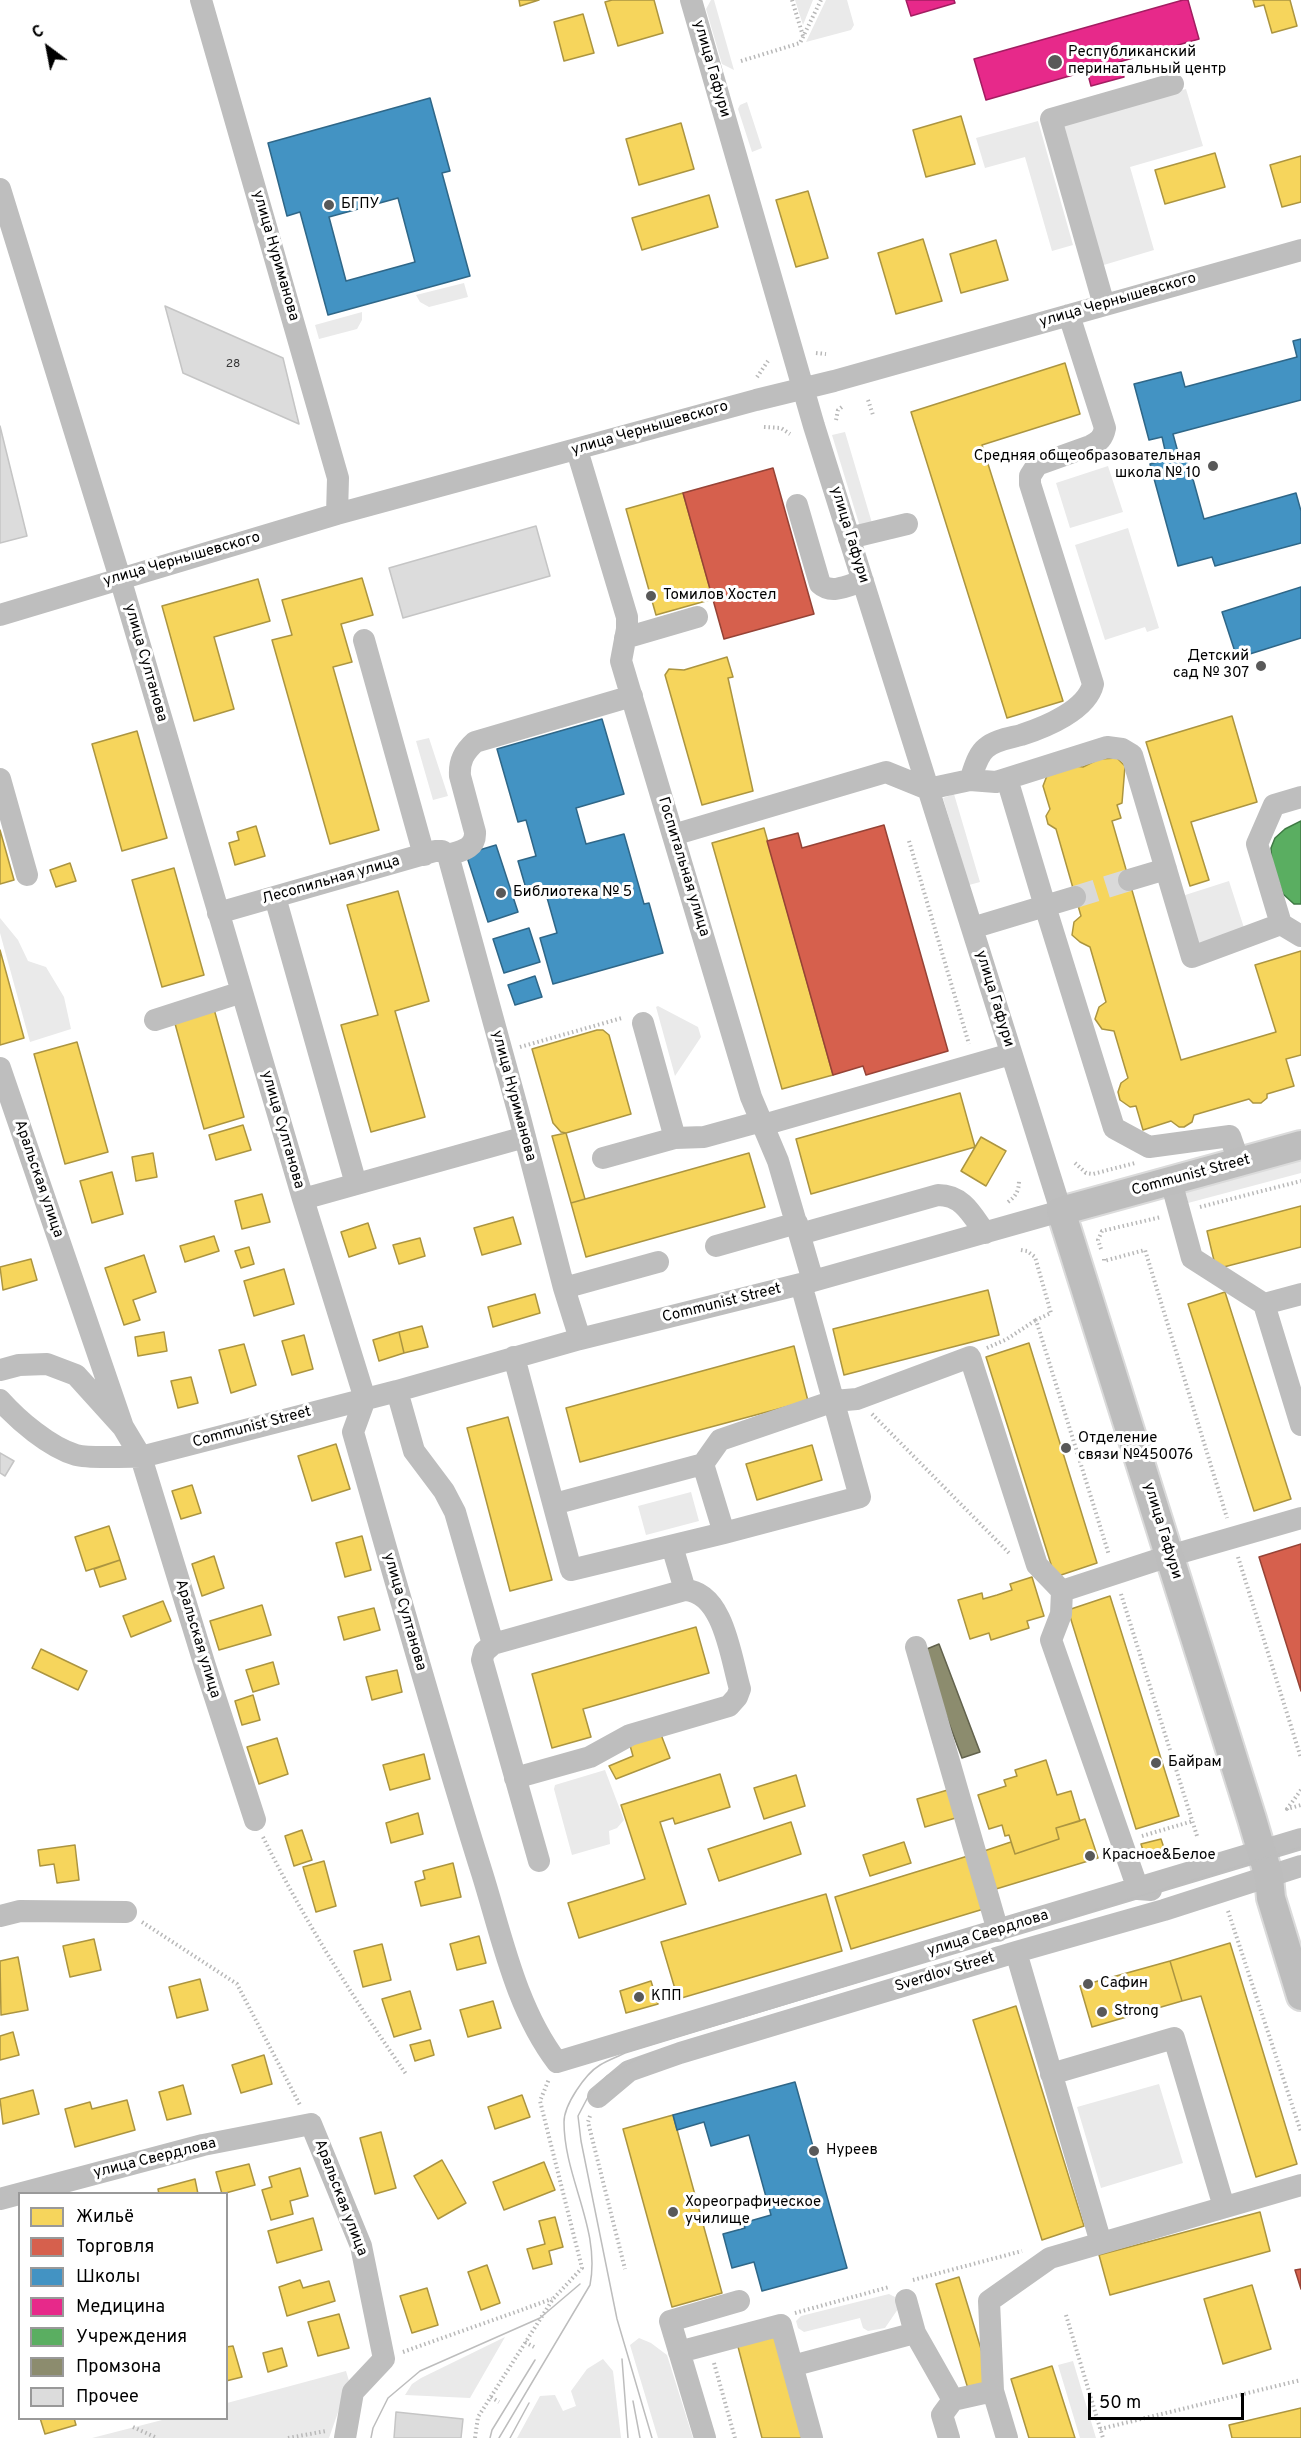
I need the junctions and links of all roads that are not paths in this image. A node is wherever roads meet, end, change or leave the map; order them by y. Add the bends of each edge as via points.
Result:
1 (201, 0) edge
2 (691, 0) edge
3 (1173, 84) dead end
4 (2, 203) edge
5 (7, 235) edge
6 (1301, 250) edge
7 (1104, 305) junction
8 (1069, 315) junction
9 (804, 388) junction
10 (577, 450) junction
11 (797, 505) dead end
12 (337, 514) junction
13 (907, 524) dead end
14 (849, 537) junction
15 (120, 578) junction
16 (863, 581) junction
17 (0, 615) edge
18 (697, 617) dead end
19 (625, 638) junction
20 (364, 640) dead end
21 (632, 696) junction
22 (0, 779) edge
23 (1007, 779) junction
24 (970, 780) junction
25 (928, 789) junction
26 (1301, 797) edge
27 (673, 835) junction
28 (439, 854) junction
29 (1166, 869) junction
30 (27, 874) dead end
31 (1129, 880) tunnel mouth
32 (275, 897) junction
33 (1076, 897) tunnel mouth
34 (1045, 906) junction
35 (218, 913) junction
36 (1281, 924) junction
37 (972, 928) junction
38 (1301, 936) edge
39 (242, 992) junction
40 (155, 1020) dead end
41 (643, 1023) road end
42 (1011, 1054) junction
43 (0, 1068) edge
44 (763, 1123) junction
45 (525, 1137) junction
46 (675, 1138) junction
47 (1301, 1145) edge
48 (603, 1158) dead end
49 (1239, 1162) junction
50 (1172, 1181) junction
51 (356, 1184) junction
52 (303, 1199) junction
53 (1061, 1211) junction
54 (798, 1228) junction
55 (985, 1233) junction
56 (716, 1246) dead end
57 (658, 1262) dead end
58 (807, 1282) junction
59 (564, 1288) junction
60 (1301, 1294) edge
61 (1264, 1304) junction
62 (580, 1340) junction
63 (514, 1357) junction
64 (0, 1370) edge
65 (397, 1390) junction
66 (365, 1399) junction
67 (0, 1400) edge
68 (834, 1401) junction
69 (1301, 1425) edge
70 (123, 1427) junction
71 (141, 1457) junction
72 (703, 1464) junction
73 (554, 1504) junction
74 (1301, 1518) edge
75 (724, 1533) junction
76 (672, 1546) junction
77 (1169, 1556) junction
78 (685, 1590) junction
79 (1062, 1591) junction
80 (492, 1644) junction
81 (916, 1647) dead end
82 (515, 1778) junction
83 (255, 1820) road end
84 (1301, 1839) edge
85 (539, 1861) dead end
86 (1265, 1864) junction
87 (1301, 1866) edge
88 (1138, 1889) junction
89 (1164, 1910) junction
90 (126, 1912) road end
91 (0, 1916) edge
92 (998, 1931) junction
93 (1016, 1952) junction
94 (1301, 1996) edge
95 (674, 2028) junction
96 (680, 2053) junction
97 (557, 2062) joint
98 (1052, 2074) junction
99 (598, 2097) road end
100 (311, 2124) joint
101 (1301, 2185) edge
102 (26, 2192) edge
103 (18, 2194) edge
104 (0, 2199) edge
105 (1224, 2207) junction
106 (1101, 2243) junction
107 (906, 2300) dead end
108 (739, 2301) dead end
109 (915, 2333) junction
110 (679, 2352) junction
111 (792, 2366) junction
112 (993, 2391) junction
113 (953, 2400) junction
114 (346, 2433) edge
115 (705, 2438) edge
116 (812, 2438) edge
117 (949, 2438) edge
118 (1007, 2438) edge

1 - 12 street, улица Нуриманова via 338,478
2 - 9 street, улица Гафури
3 - 7 street via 1051,119
4 - 5 street, улица Султанова
5 - 15 street, улица Султанова
6 - 7 street, улица Чернышевского
7 - 8 street, улица Чернышевского
8 - 9 street, улица Чернышевского
8 - 24 street via 1104,434 1090,447 1037,465 1030,484 1093,684 1088,698 1078,708 988,747 981,753
9 - 10 street, улица Чернышевского
9 - 14 street, улица Гафури
10 - 12 street, улица Чернышевского
10 - 19 street, Госпитальная улица via 627,617
11 - 16 street via 820,584 834,590
12 - 15 street, улица Чернышевского
13 - 14 street
14 - 16 street, улица Гафури
15 - 17 street, улица Чернышевского
15 - 35 street, улица Султанова
16 - 25 street, улица Гафури
18 - 19 street
19 - 21 street, Госпитальная улица via 621,662
20 - 28 street, улица Нуриманова
21 - 27 street, Госпитальная улица
21 - 28 street, Лесопильная улица via 475,742 459,767 475,841 468,848
22 - 30 street
23 - 24 street via 989,783
23 - 29 street via 1107,747 1127,751 1132,755
23 - 34 street
24 - 25 street
25 - 27 street via 886,772
25 - 37 street, улица Гафури
26 - 36 street via 1274,805 1257,843
27 - 44 street, Госпитальная улица via 751,1097
28 - 32 street, Лесопильная улица
28 - 45 street, улица Нуриманова
29 - 31 street
29 - 36 street via 1192,957
32 - 35 street, Лесопильная улица
32 - 51 street
33 - 34 street
34 - 37 street
34 - 49 street via 1114,1128 1149,1147 1230,1136
35 - 39 street, улица Султанова
36 - 38 street
37 - 42 street, улица Гафури
39 - 40 street
39 - 52 street, улица Султанова
41 - 46 street
42 - 44 street
42 - 53 street, улица Гафури
43 - 70 street, Аральская улица
44 - 46 street via 709,1136
44 - 54 street, Госпитальная улица
45 - 51 street
45 - 59 street, улица Нуриманова
46 - 48 street
47 - 49 main road, Communist Street
49 - 50 main road, Communist Street
50 - 53 main road, Communist Street
50 - 61 street via 1192,1258
51 - 52 street
52 - 66 street, улица Султанова
53 - 55 street, Communist Street
53 - 77 main road, улица Гафури
54 - 55 street via 938,1195 963,1202
54 - 56 street
54 - 58 street, Госпитальная улица
55 - 58 street, Communist Street
57 - 59 street
58 - 62 street, Communist Street
58 - 68 street, Госпитальная улица
59 - 62 street, улица Нуриманова
60 - 61 street
61 - 69 street
62 - 63 street, Communist Street
63 - 65 street, Communist Street
63 - 73 street
64 - 70 street via 47,1364 76,1375
65 - 66 street, Communist Street
65 - 80 street via 414,1450 455,1512
66 - 71 street, Communist Street
66 - 97 street, улица Султанова via 353,1432 461,1809 525,2009 540,2041
67 - 71 street, Communist Street via 49,1441 76,1455
68 - 72 street via 720,1440
68 - 75 street, Госпитальная улица via 860,1497
68 - 79 street via 857,1398 970,1357 1037,1565
70 - 71 street, Аральская улица
71 - 83 street, Аральская улица
72 - 73 street
72 - 75 street
73 - 76 street via 571,1570
74 - 77 street
75 - 76 street
76 - 78 street
77 - 79 street
77 - 86 main road, улица Гафури
78 - 80 street
78 - 82 street via 709,1600 720,1619 740,1689 734,1701 720,1709 630,1735 590,1757
79 - 88 street via 1061,1614 1051,1640
80 - 82 street via 482,1660
81 - 92 street
82 - 85 street
84 - 86 street, улица Свердлова
86 - 87 street, Sverdlov Street
86 - 88 street, улица Свердлова
86 - 89 street, Sverdlov Street
86 - 94 main road, улица Гафури
88 - 89 street via 1159,1891
88 - 92 street, улица Свердлова
89 - 93 street, Sverdlov Street
90 - 91 street via 20,1911
92 - 95 street, улица Свердлова
93 - 96 street, Sverdlov Street
93 - 98 street
95 - 96 street
95 - 97 street, улица Свердлова
96 - 99 street, Sverdlov Street via 629,2071
98 - 105 street via 1174,2038
98 - 106 street
100 - 102 street, улица Свердлова via 203,2145
100 - 114 street, Аральская улица via 361,2246 384,2359 353,2392
101 - 105 street
103 - 104 street, улица Свердлова
105 - 106 street
106 - 112 street via 1050,2258 989,2301
107 - 109 street
108 - 110 street via 670,2320
109 - 111 street
109 - 113 street
110 - 111 street via 781,2325
110 - 115 street
111 - 116 street
112 - 113 street
112 - 118 street
113 - 117 street via 942,2415

